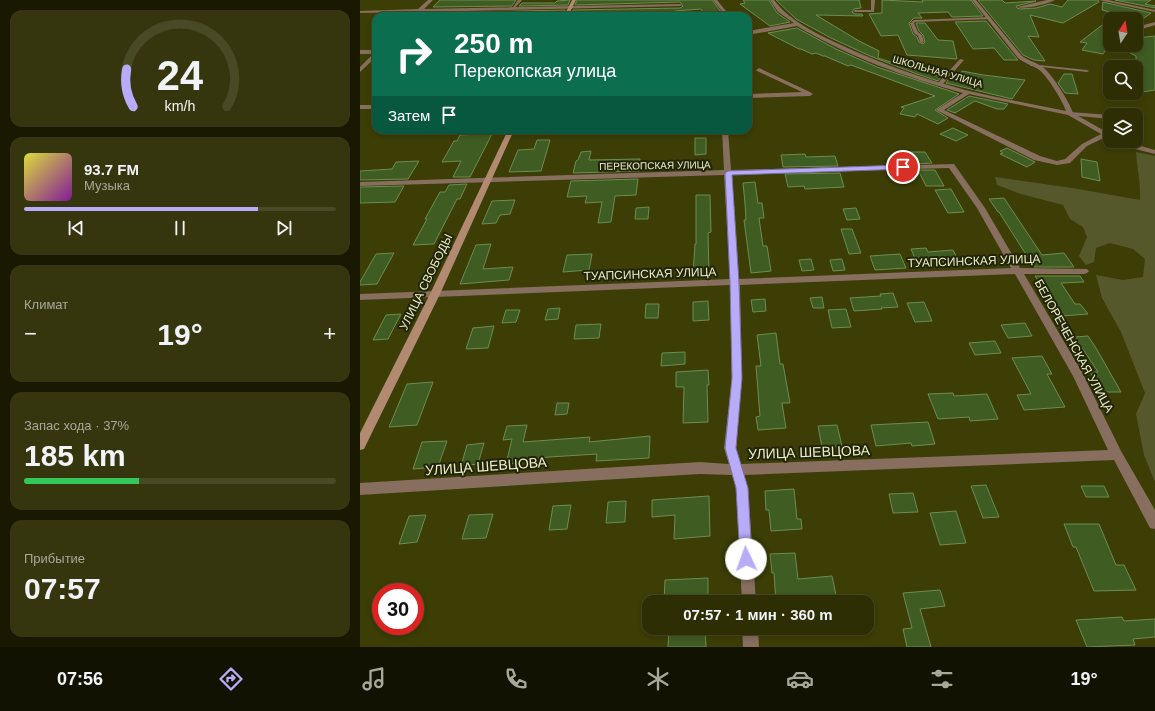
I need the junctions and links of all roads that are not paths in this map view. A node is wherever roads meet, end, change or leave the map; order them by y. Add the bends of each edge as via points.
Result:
1 (431, 0) edge
2 (520, 0) edge
3 (574, 0) edge
4 (715, 0) edge
5 (772, 0) edge
6 (873, 0) edge
7 (974, 0) edge
8 (1053, 0) edge
9 (1101, 0) edge
10 (680, 5) dead end
11 (570, 7) junction
12 (1019, 7) dead end
13 (513, 8) junction
14 (420, 11) junction
15 (855, 11) dead end
16 (1155, 11) edge
17 (360, 12) edge
18 (568, 12) edge
19 (725, 12) edge
20 (990, 18) junction
21 (1155, 23) edge
22 (799, 24) junction
23 (1143, 27) edge
24 (752, 32) edge
25 (922, 42) dead end
26 (360, 52) edge
27 (372, 53) edge
28 (372, 57) edge
29 (962, 60) dead end
30 (1032, 64) junction
31 (360, 70) edge
32 (759, 70) dead end
33 (1087, 71) dead end
34 (940, 84) junction
35 (968, 92) junction
36 (752, 96) edge
37 (360, 107) edge
38 (372, 107) edge
39 (1070, 114) junction
40 (1103, 116) edge
41 (1103, 133) edge
42 (509, 134) edge
43 (725, 134) edge
44 (1103, 137) edge
45 (1137, 148) edge
46 (1155, 152) edge
47 (951, 166) joint
48 (728, 173) junction
49 (489, 179) junction
50 (360, 184) edge
51 (1018, 271) junction
52 (1084, 271) dead end
53 (735, 283) junction
54 (435, 294) junction
55 (360, 297) edge
56 (360, 444) edge
57 (1116, 455) junction
58 (736, 470) junction
59 (360, 489) edge
60 (1155, 523) edge
61 (748, 595) edge
62 (750, 635) edge
63 (751, 647) edge

1 - 14 street
2 - 13 lane
3 - 11 street
4 - 19 lane
5 - 22 street, ШКОЛЬНАЯ УЛИЦА via 780,11
6 - 15 lane via 873,11
7 - 20 street
8 - 12 street
9 - 16 street
10 - 11 street
11 - 13 street
11 - 18 street
13 - 14 street
14 - 17 street
20 - 25 lane via 914,21 913,27
20 - 30 street via 1020,57
21 - 23 street
22 - 24 street
22 - 34 street, ШКОЛЬНАЯ УЛИЦА via 823,39 872,62
26 - 27 street
28 - 31 street
29 - 34 lane
30 - 33 lane
30 - 39 street via 1046,74 1067,104
32 - 36 street via 810,94
34 - 35 street, ШКОЛЬНАЯ УЛИЦА
35 - 39 street, ШКОЛЬНАЯ УЛИЦА
35 - 44 street via 939,110 1036,158 1056,163 1064,162 1090,141
37 - 38 street
39 - 40 lane
39 - 41 street, ШКОЛЬНАЯ УЛИЦА
42 - 49 street, УЛИЦА СВОБОДЫ
43 - 48 street
45 - 46 street
47 - 48 street, ПЕРЕКОПСКАЯ УЛИЦА
47 - 51 street, БЕЛОРЕЧЕНСКАЯ УЛИЦА via 981,208
48 - 49 street, ПЕРЕКОПСКАЯ УЛИЦА
48 - 53 street
49 - 50 street, ПЕРЕКОПСКАЯ УЛИЦА
49 - 54 street, УЛИЦА СВОБОДЫ
51 - 52 street, ТУАПСИНСКАЯ УЛИЦА
51 - 53 street, ТУАПСИНСКАЯ УЛИЦА
51 - 57 street, БЕЛОРЕЧЕНСКАЯ УЛИЦА via 1078,375
53 - 54 street, ТУАПСИНСКАЯ УЛИЦА
53 - 58 street via 737,378 730,448
54 - 55 street, ТУАПСИНСКАЯ УЛИЦА
54 - 56 street, УЛИЦА СВОБОДЫ
57 - 58 street, УЛИЦА ШЕВЦОВА
57 - 60 street, БЕЛОРЕЧЕНСКАЯ УЛИЦА
58 - 59 street, УЛИЦА ШЕВЦОВА via 693,468
58 - 61 street via 742,488
62 - 63 street

